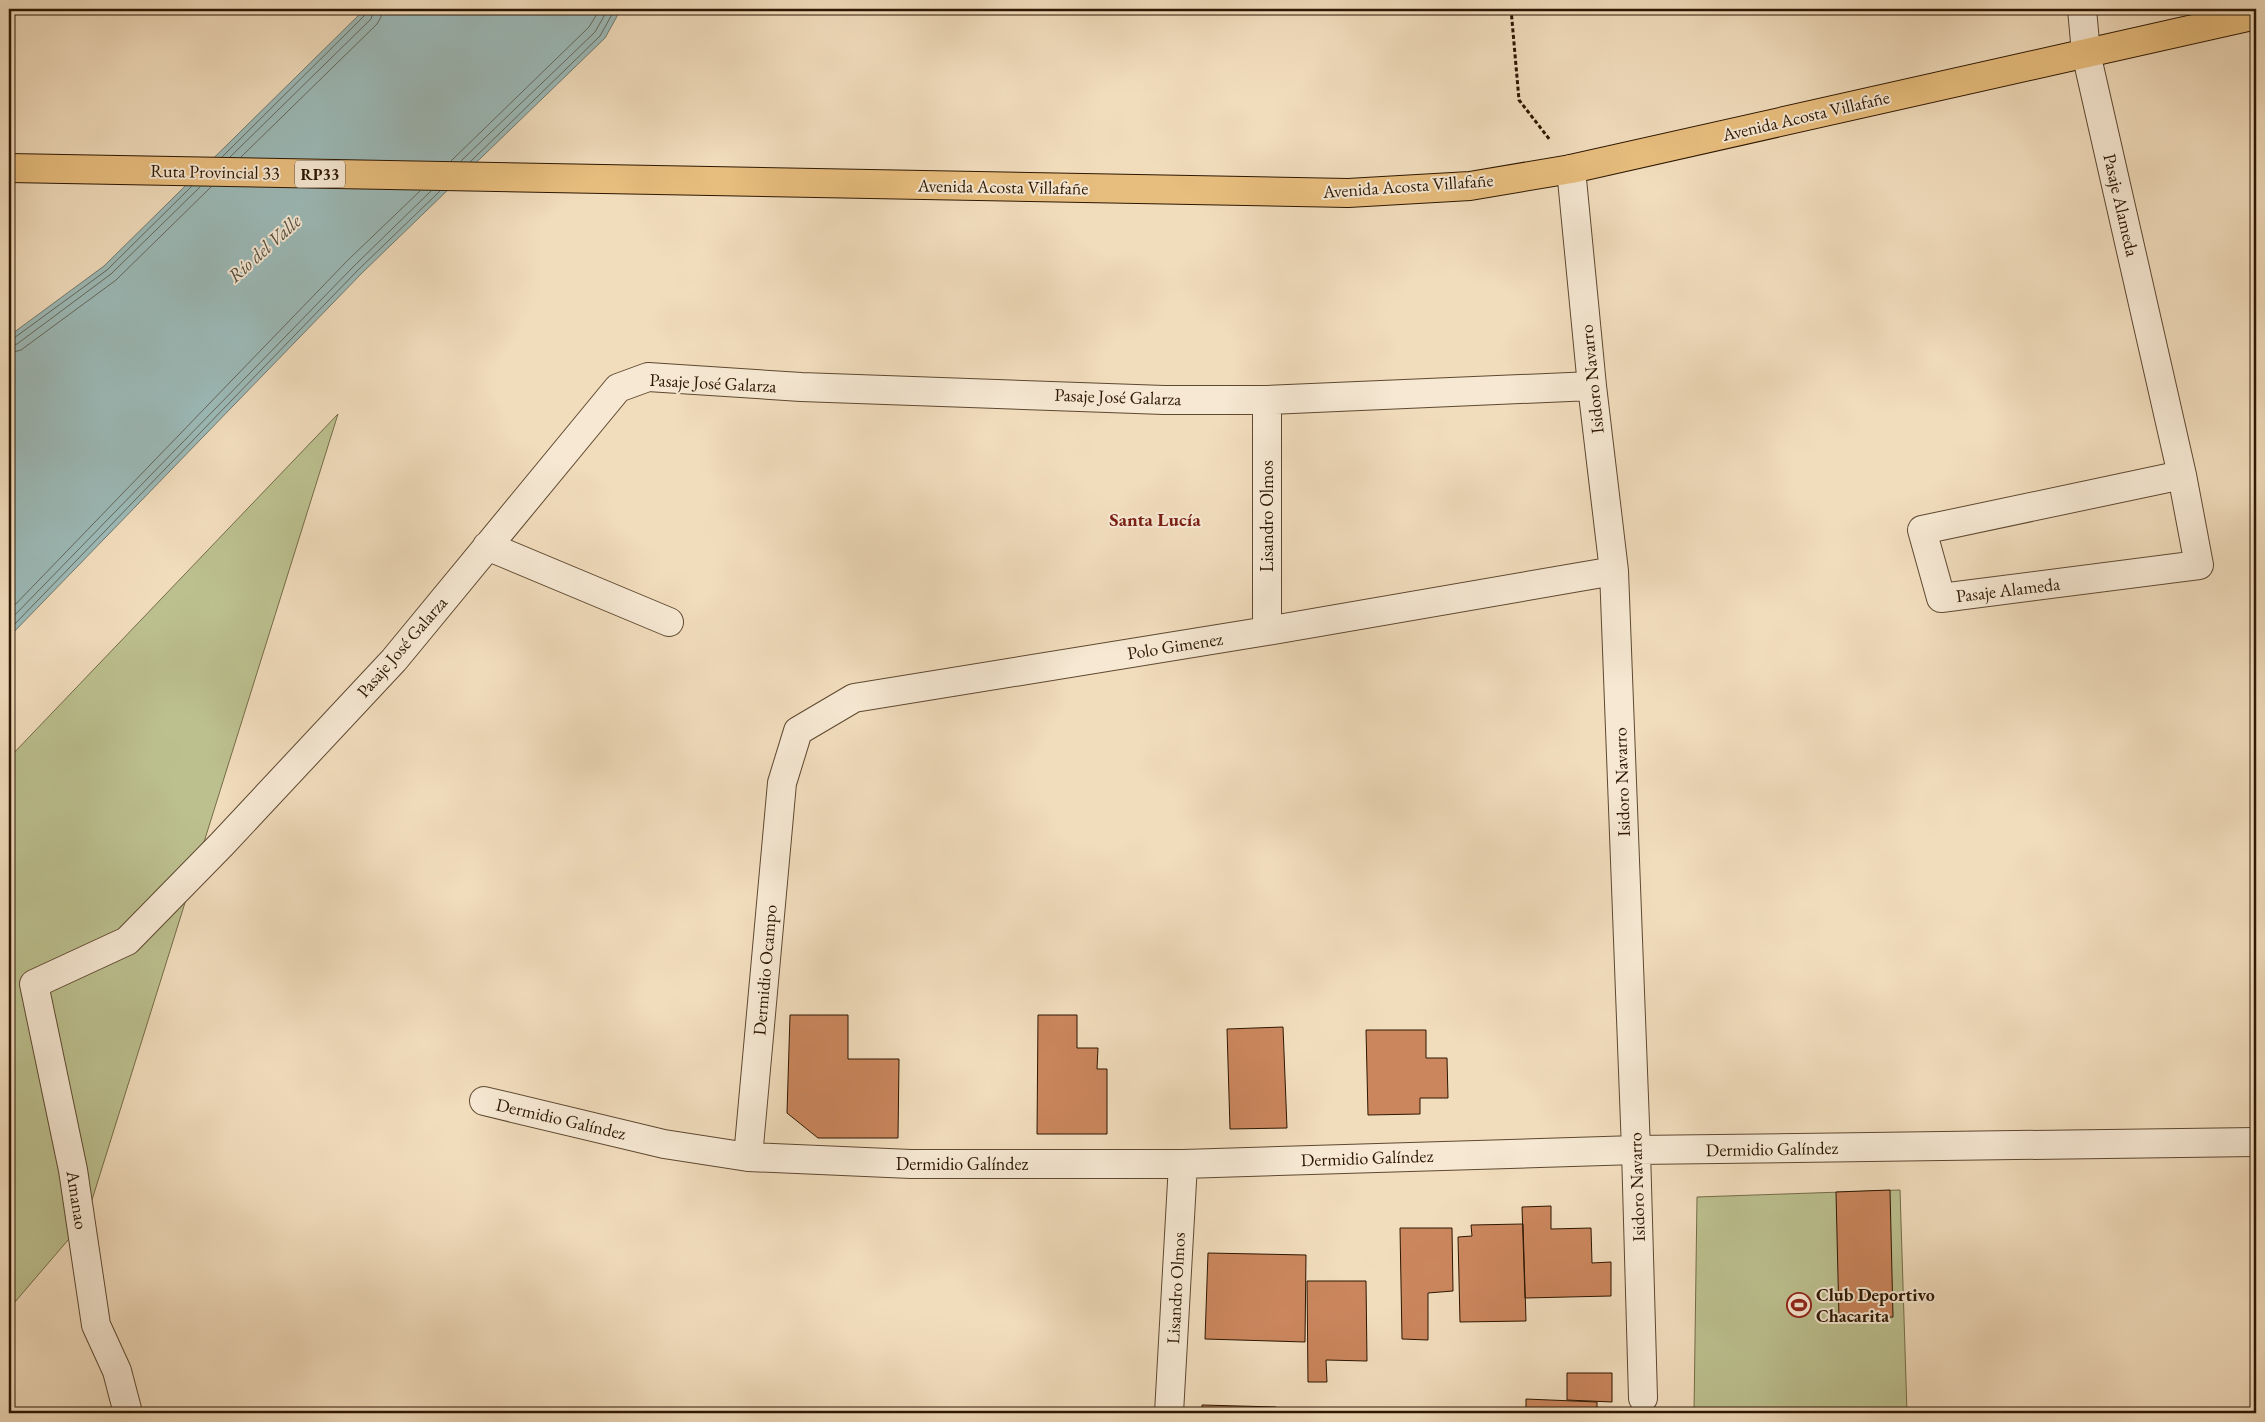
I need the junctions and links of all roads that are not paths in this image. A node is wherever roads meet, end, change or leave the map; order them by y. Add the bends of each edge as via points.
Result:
1 (2082, 9) edge
2 (2256, 15) edge
3 (2086, 53) junction
4 (9, 168) edge
5 (1571, 169) junction
6 (631, 181) joint
7 (1592, 386) junction
8 (1267, 400) junction
9 (2182, 475) junction
10 (487, 546) junction
11 (1614, 571) junction
12 (669, 622) dead end
13 (1266, 631) junction
14 (782, 783) joint
15 (34, 984) joint
16 (484, 1101) dead end
17 (2256, 1142) edge
18 (1636, 1150) junction
19 (748, 1157) junction
20 (1183, 1164) junction
21 (1642, 1398) dead end
22 (128, 1413) edge
23 (1169, 1413) edge

1 - 3 street, Pasaje Alameda
2 - 3 main road, Avenida Acosta Villafañe
3 - 5 main road, Avenida Acosta Villafañe
3 - 9 street, Pasaje Alameda
4 - 6 main road, Ruta Provincial 33 / RP33
5 - 6 main road, Avenida Acosta Villafañe via 1470,186 1348,193
5 - 7 street, Isidoro Navarro
7 - 8 street, Pasaje José Galarza
7 - 11 street, Isidoro Navarro
8 - 10 street, Pasaje José Galarza via 1164,400 811,387 648,377 618,388
8 - 13 street, Lisandro Olmos
9 - 9 street, Pasaje Alameda via 2199,565 1941,598 1922,530
10 - 12 street
10 - 15 street, Pasaje José Galarza via 394,660 222,844 127,940
11 - 13 street, Polo Gimenez
11 - 18 street, Isidoro Navarro
13 - 14 street, Polo Gimenez via 854,698 798,731
14 - 19 street, Dermidio Ocampo
15 - 22 street, Amanao via 73,1170 96,1325 117,1371
16 - 19 street, Dermidio Galíndez via 664,1144
17 - 18 street, Dermidio Galíndez
18 - 20 street, Dermidio Galíndez
18 - 21 street, Isidoro Navarro
19 - 20 street, Dermidio Galíndez via 911,1164
20 - 23 street, Lisandro Olmos

